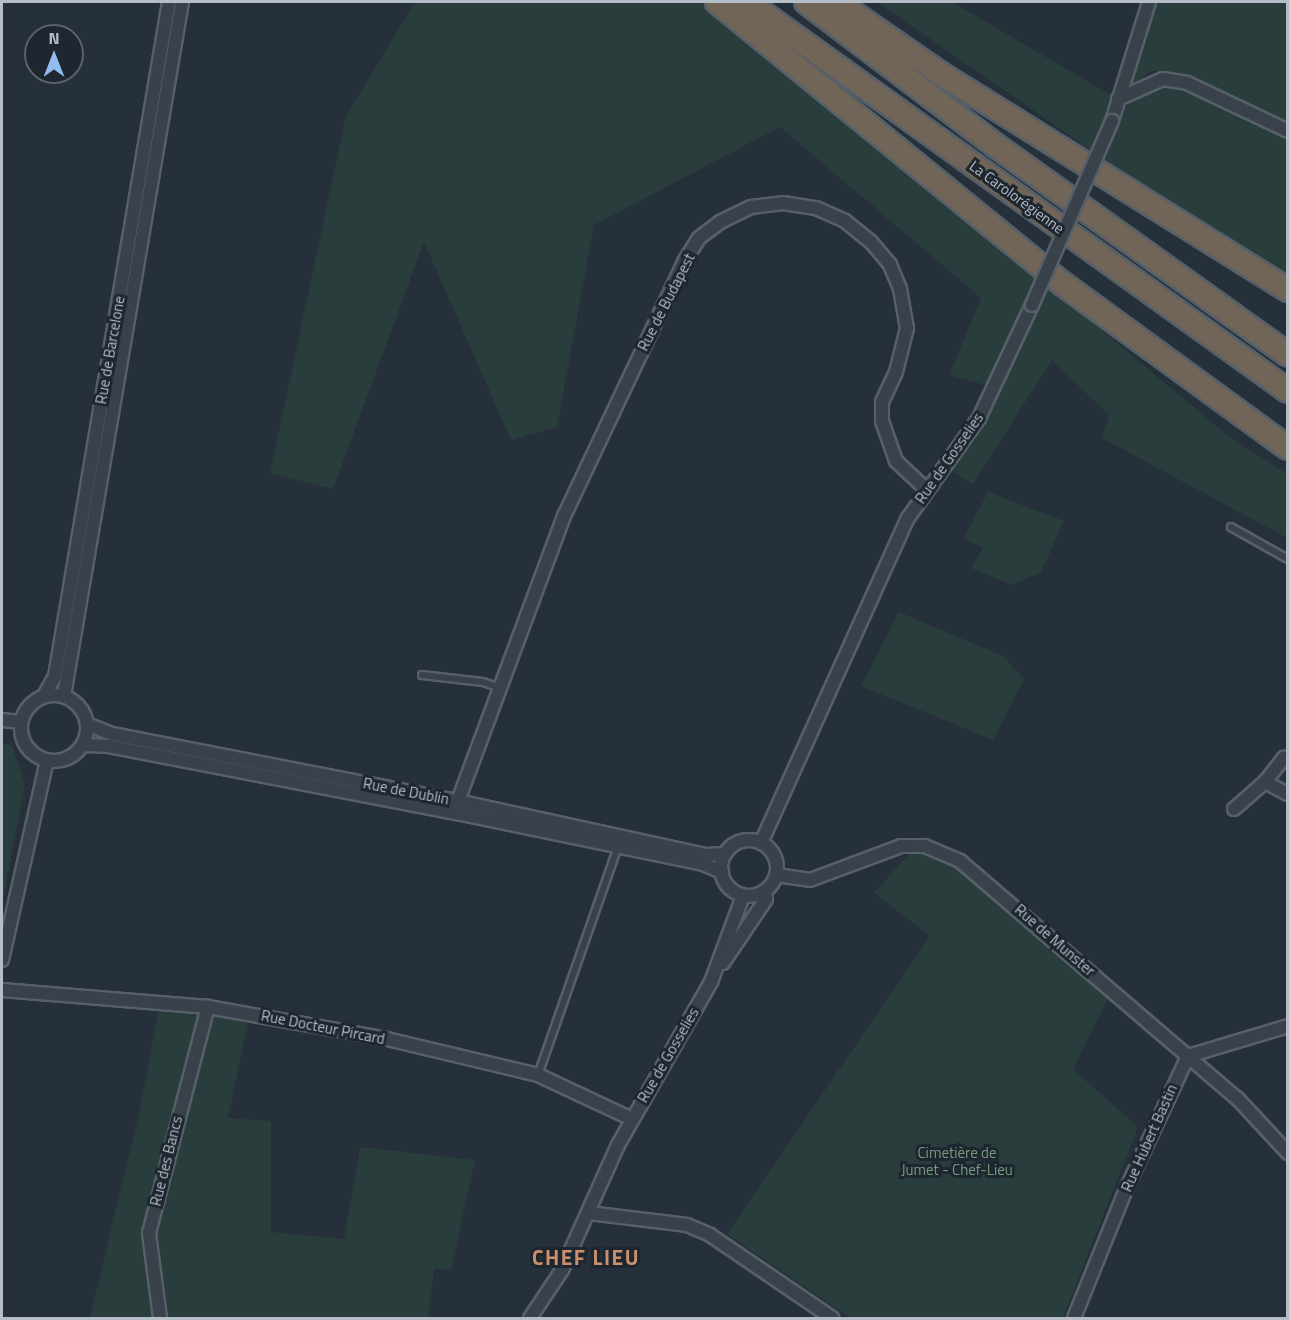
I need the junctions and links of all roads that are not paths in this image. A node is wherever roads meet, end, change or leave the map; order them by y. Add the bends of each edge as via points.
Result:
1 (169, 2) edge
2 (182, 2) edge
3 (717, 2) edge
4 (747, 2) edge
5 (806, 2) edge
6 (837, 2) edge
7 (1149, 2) edge
8 (1118, 99) junction
9 (1287, 131) edge
10 (1287, 290) edge
11 (1287, 355) edge
12 (1287, 391) edge
13 (1287, 448) edge
14 (927, 490) junction
15 (1231, 527) dead end
16 (1287, 559) edge
17 (422, 675) dead end
18 (500, 688) junction
19 (44, 696) junction
20 (64, 696) junction
21 (2, 720) edge
22 (21, 722) junction
23 (87, 724) junction
24 (82, 745) junction
25 (1284, 758) dead end
26 (47, 760) junction
27 (1265, 782) junction
28 (1287, 794) edge
29 (458, 801) junction
30 (1234, 809) dead end
31 (761, 843) junction
32 (618, 846) junction
33 (726, 854) junction
34 (722, 872) junction
35 (776, 875) junction
36 (765, 891) junction
37 (743, 896) junction
38 (2, 960) edge
39 (711, 982) junction
40 (2, 990) edge
41 (208, 1007) junction
42 (1287, 1026) edge
43 (1188, 1056) junction
44 (538, 1075) junction
45 (632, 1119) junction
46 (1287, 1154) edge
47 (589, 1213) junction
48 (160, 1318) edge
49 (530, 1318) edge
50 (832, 1318) edge
51 (1074, 1318) edge

1 - 19 street, Rue de Barcelone via 55,676
2 - 20 street, Rue de Barcelone
3 - 13 highway via 1063,284
4 - 12 highway, La Carolorégienne
5 - 11 highway, La Carolorégienne via 995,145
6 - 10 highway via 941,74
7 - 8 street, Rue de Gosselies
8 - 9 street via 1162,79 1187,82
8 - 14 street, Rue de Gosselies, bridge via 1032,305 979,418
14 - 18 street, Rue de Budapest via 896,461 882,421 882,402 896,372 907,328 900,289 890,265 871,242 845,221 816,208 783,203 751,207 699,238 684,262 565,514
14 - 31 street, Rue de Gosselies via 908,518
15 - 16 lane
17 - 18 lane via 483,682
18 - 29 street, Rue de Budapest
19 - 20 street
19 - 22 street via 29,706
20 - 23 street via 80,707
21 - 22 street
22 - 26 street via 24,742
23 - 24 street
23 - 29 street, Rue de Dublin via 112,734
24 - 26 street via 67,758
24 - 32 street, Rue de Dublin via 108,746
25 - 27 street
26 - 38 street
27 - 28 street
27 - 30 street
29 - 33 street, Rue de Dublin via 705,855
31 - 33 street via 737,843
31 - 35 street via 776,860
32 - 34 street, Rue de Dublin via 703,864
32 - 44 lane
33 - 34 street
34 - 37 street via 727,886
35 - 36 street
35 - 43 street, Rue de Munster via 810,880 901,846 926,846 960,861 1021,909
36 - 37 street
36 - 39 street via 766,899
37 - 39 street, Rue de Gosselies
39 - 45 street, Rue de Gosselies
40 - 41 street, Rue Docteur Pircard
41 - 44 street, Rue Docteur Pircard via 387,1039
41 - 48 street, Rue des Bancs via 149,1233
42 - 43 street
43 - 46 street, Rue de Munster via 1237,1098
43 - 51 street, Rue Hubert Bastin via 1132,1177
44 - 45 street, Rue Docteur Pircard
45 - 47 street, Rue de Gosselies
47 - 49 street, Rue de Gosselies via 562,1270
47 - 50 street via 687,1225 711,1235

